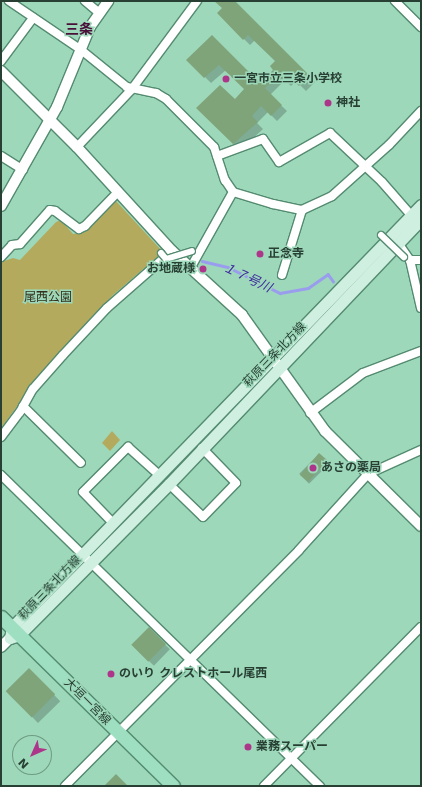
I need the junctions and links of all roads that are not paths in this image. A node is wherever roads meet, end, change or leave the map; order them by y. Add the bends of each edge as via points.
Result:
1 (9, 1) edge
2 (85, 1) edge
3 (108, 1) edge
4 (197, 1) edge
5 (395, 1) edge
6 (98, 12) junction
7 (33, 18) junction
8 (421, 27) edge
9 (80, 49) junction
10 (1, 61) edge
11 (1, 71) edge
12 (132, 89) junction
13 (421, 111) edge
14 (50, 120) junction
15 (77, 147) junction
16 (1, 156) edge
17 (217, 156) junction
18 (366, 166) junction
19 (23, 170) junction
20 (118, 192) junction
21 (233, 192) junction
22 (421, 205) edge
23 (1, 206) edge
24 (302, 210) junction
25 (416, 217) edge
26 (381, 235) dead end
27 (398, 243) junction
28 (172, 251) junction
29 (192, 251) dead end
30 (161, 253) dead end
31 (1, 257) edge
32 (407, 259) junction
33 (421, 260) edge
34 (191, 267) junction
35 (282, 275) dead end
36 (421, 308) edge
37 (421, 351) edge
38 (275, 363) junction
39 (23, 406) junction
40 (310, 413) junction
41 (1, 437) edge
42 (202, 448) junction
43 (421, 450) edge
44 (81, 463) dead end
45 (158, 474) junction
46 (368, 474) junction
47 (1, 475) edge
48 (169, 484) junction
49 (113, 523) junction
50 (421, 526) edge
51 (86, 559) junction
52 (1, 617) edge
53 (421, 627) edge
54 (9, 635) edge
55 (190, 658) junction
56 (114, 735) junction
57 (292, 758) junction
58 (65, 786) edge
59 (161, 786) edge
60 (173, 786) edge
61 (264, 786) edge
62 (320, 786) edge

1 - 7 street
2 - 6 street
3 - 6 street
4 - 12 street
5 - 8 street
6 - 9 street
7 - 9 street
7 - 10 street
9 - 12 street
9 - 14 street
11 - 14 street
12 - 15 street
12 - 17 street via 156,93 166,99 204,137
13 - 18 street
14 - 15 street
14 - 19 street
15 - 20 street
16 - 19 street
17 - 18 street via 263,139 279,162 330,133
17 - 21 street via 225,180
18 - 24 street via 332,196
18 - 25 street
19 - 23 street
20 - 28 street
20 - 31 street via 85,226 78,229 56,211 50,210 20,244 12,245
21 - 24 street
21 - 34 street
22 - 25 main road, 萩原三条北方線
24 - 35 street
25 - 27 main road, 萩原三条北方線
25 - 38 main road, 萩原三条北方線
26 - 32 street, bridge
27 - 32 street
27 - 38 main road, 萩原三条北方線
28 - 34 street
28 - 39 street via 107,308 33,389
29 - 30 street, bridge via 166,259
32 - 33 street
32 - 36 street
34 - 38 street via 242,315
37 - 40 street via 363,374
38 - 40 street
38 - 42 main road, 萩原三条北方線
38 - 45 main road, 萩原三条北方線
39 - 41 street
39 - 44 street
40 - 46 street
42 - 48 main road, 萩原三条北方線
42 - 48 street via 236,482 202,517
43 - 46 street
45 - 49 main road, 萩原三条北方線
45 - 49 street via 128,446 83,492
46 - 50 street
46 - 55 street via 299,550
47 - 51 street
48 - 51 main road, 萩原三条北方線
49 - 51 main road, 萩原三条北方線
51 - 54 main road, 萩原三条北方線
51 - 55 street
52 - 54 main road, 大垣一宮線
53 - 57 street
54 - 56 main road, 大垣一宮線
55 - 56 street
55 - 57 street
56 - 58 street
56 - 59 main road, 大垣一宮線
56 - 60 main road, 大垣一宮線
57 - 61 street
57 - 62 street

